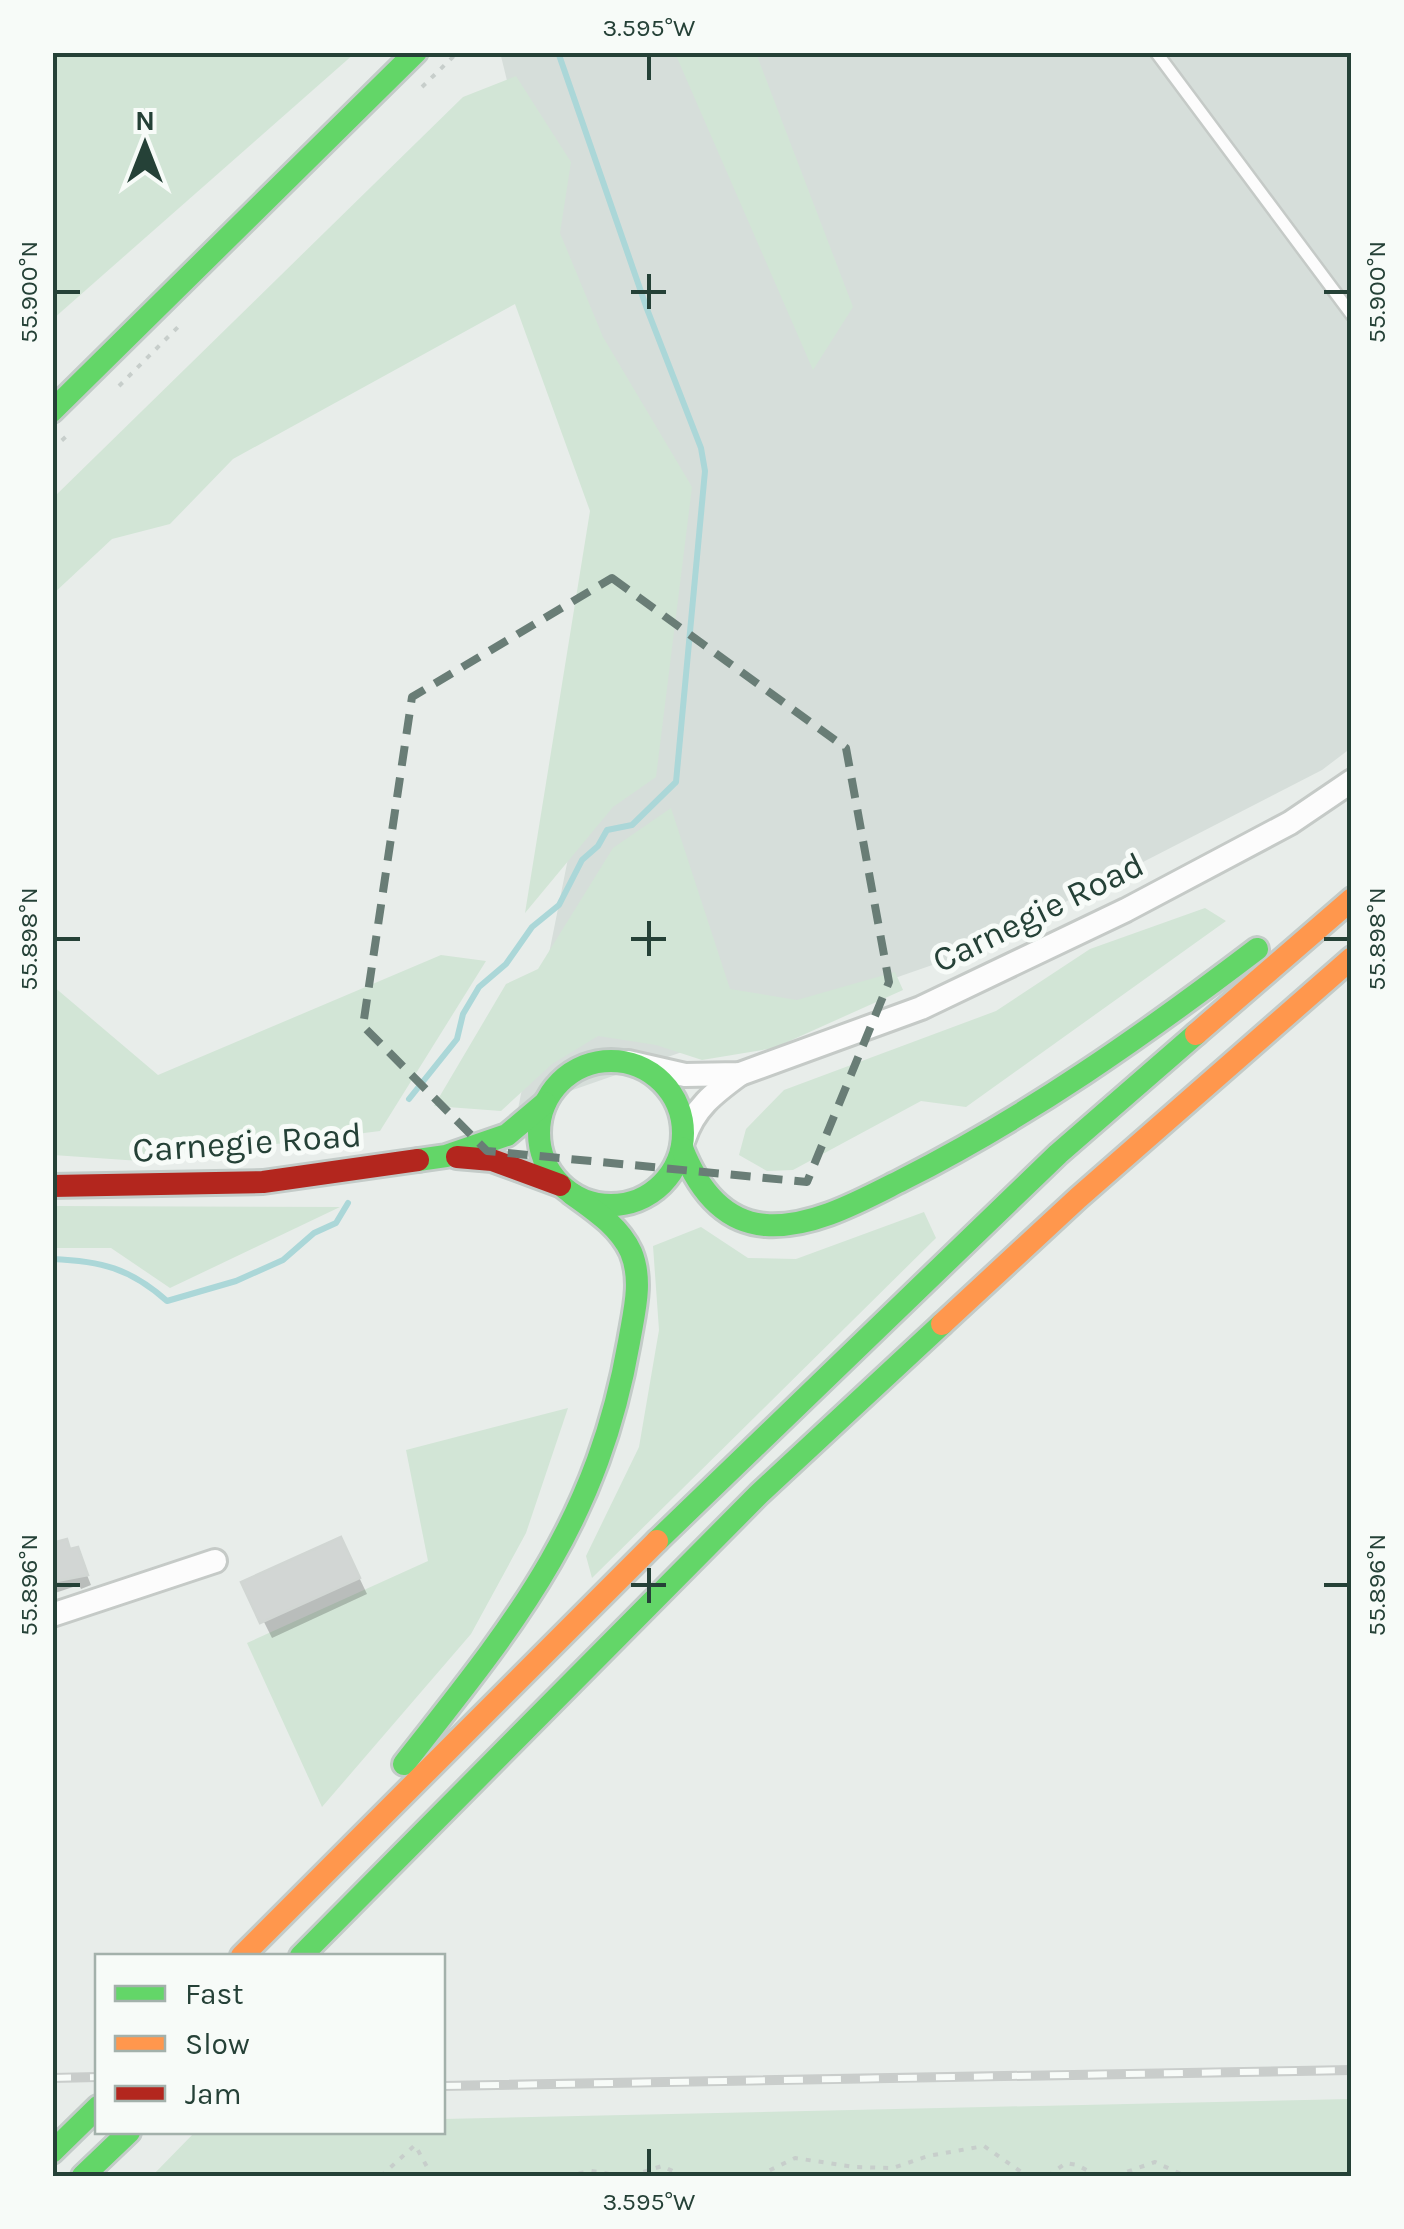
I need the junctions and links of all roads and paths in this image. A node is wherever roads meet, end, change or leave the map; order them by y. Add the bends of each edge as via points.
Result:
1 (416, 52) edge
2 (1156, 52) edge
3 (1352, 315) edge
4 (52, 411) edge
5 (1352, 781) edge
6 (1352, 874) edge
7 (1352, 899) edge
8 (1352, 958) edge
9 (628, 1062) junction
10 (740, 1074) junction
11 (545, 1103) junction
12 (683, 1144) junction
13 (446, 1156) junction
14 (52, 1186) edge
15 (566, 1189) junction
16 (215, 1561) dead end
17 (52, 1615) edge
18 (296, 1900) junction
19 (244, 1954) edge
20 (302, 1954) edge
21 (95, 2109) edge
22 (127, 2134) edge
23 (52, 2152) edge
24 (83, 2176) edge
25 (381, 2176) edge
26 (432, 2176) edge
27 (566, 2176) edge
28 (622, 2176) edge
29 (630, 2176) edge
30 (682, 2176) edge
31 (758, 2176) edge
32 (1027, 2176) edge
33 (1048, 2176) edge
34 (1098, 2176) edge
35 (1114, 2176) edge
36 (1185, 2176) edge

1 - 4 main road
2 - 3 lane
5 - 10 street, Carnegie Road via 1290,823 922,1008
6 - 12 main road via 1114,1057 953,1156 845,1206 786,1224 752,1222 707,1196 692,1177
7 - 18 main road via 1044,1168 748,1450
8 - 20 main road via 1078,1198 758,1494
9 - 10 street, Carnegie Road via 685,1075
9 - 11 main road via 580,1068
9 - 12 main road via 664,1082 676,1099
10 - 12 street, Carnegie Road via 704,1102
11 - 13 main road, Carnegie Road via 507,1135
11 - 15 main road via 542,1154
12 - 15 main road via 666,1179 639,1200 594,1203
13 - 14 main road, Carnegie Road via 263,1182
13 - 15 main road, Carnegie Road via 492,1160
15 - 18 main road via 621,1235 637,1274 626,1364 598,1462 547,1572 505,1634
16 - 17 street
18 - 19 main road
21 - 23 main road
22 - 24 main road
25 - 26 path via 415,2145
27 - 28 path
29 - 30 path via 662,2166
31 - 32 path via 795,2158 892,2168 984,2146
33 - 34 path via 1066,2164
35 - 36 path via 1155,2162

